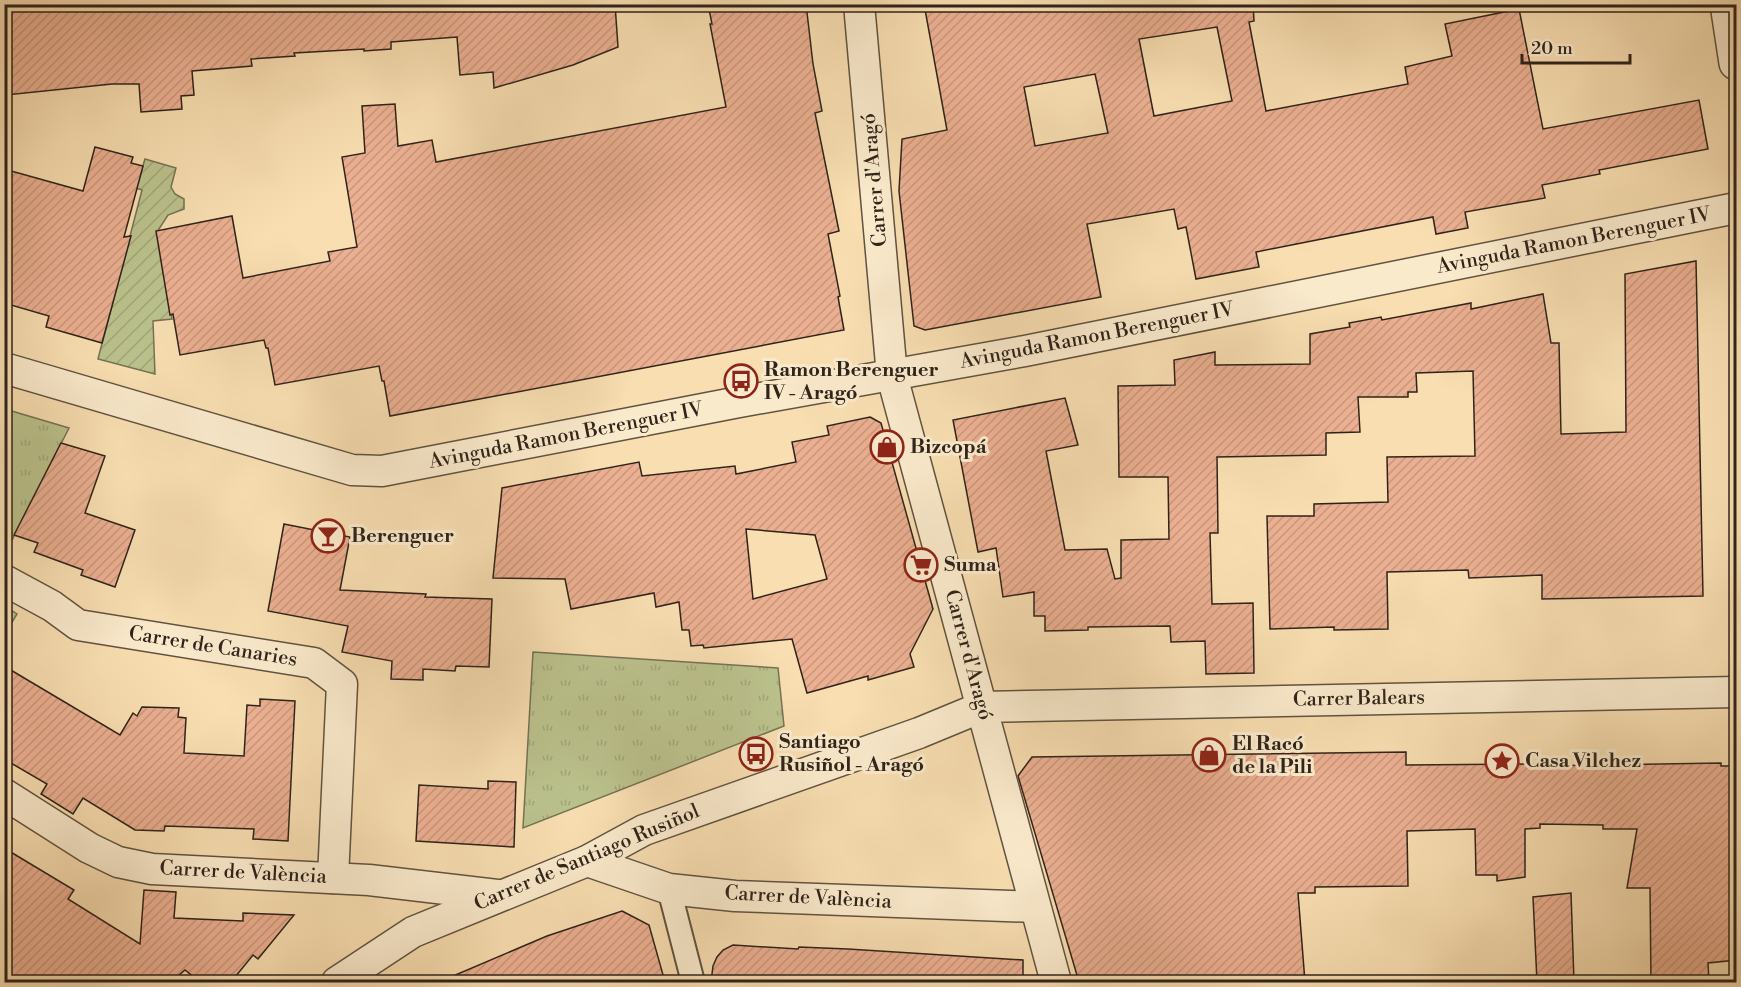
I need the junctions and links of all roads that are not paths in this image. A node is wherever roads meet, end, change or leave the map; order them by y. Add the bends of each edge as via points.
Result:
1 (859, 4) edge
2 (1727, 4) edge
3 (1737, 63) edge
4 (1737, 208) edge
5 (4, 368) edge
6 (892, 376) junction
7 (4, 580) edge
8 (1737, 692) edge
9 (982, 707) junction
10 (4, 794) edge
11 (587, 861) junction
12 (333, 878) junction
13 (669, 889) junction
14 (501, 896) junction
15 (1035, 907) junction
16 (337, 982) edge
17 (693, 982) edge
18 (1056, 982) edge

1 - 6 street, Carrer d'Aragó
2 - 3 street
4 - 6 street, Avinguda Ramon Berenguer IV
5 - 6 street, Avinguda Ramon Berenguer IV via 352,470 381,471
6 - 9 street, Carrer d'Aragó
7 - 12 street, Carrer de Canaries via 78,624 314,663 342,684
8 - 9 street, Carrer Balears
9 - 11 street, Carrer de Santiago Rusiñol via 644,830
9 - 15 street, Carrer d'Aragó
10 - 12 street, Carrer de València via 118,862 152,869
11 - 13 street, Carrer de València
11 - 14 street, Carrer de Santiago Rusiñol
12 - 14 street, Carrer de València
13 - 15 street, Carrer de València via 735,896
13 - 17 street
14 - 16 street, Carrer de Santiago Rusiñol via 414,932
15 - 18 street, Carrer d'Aragó

